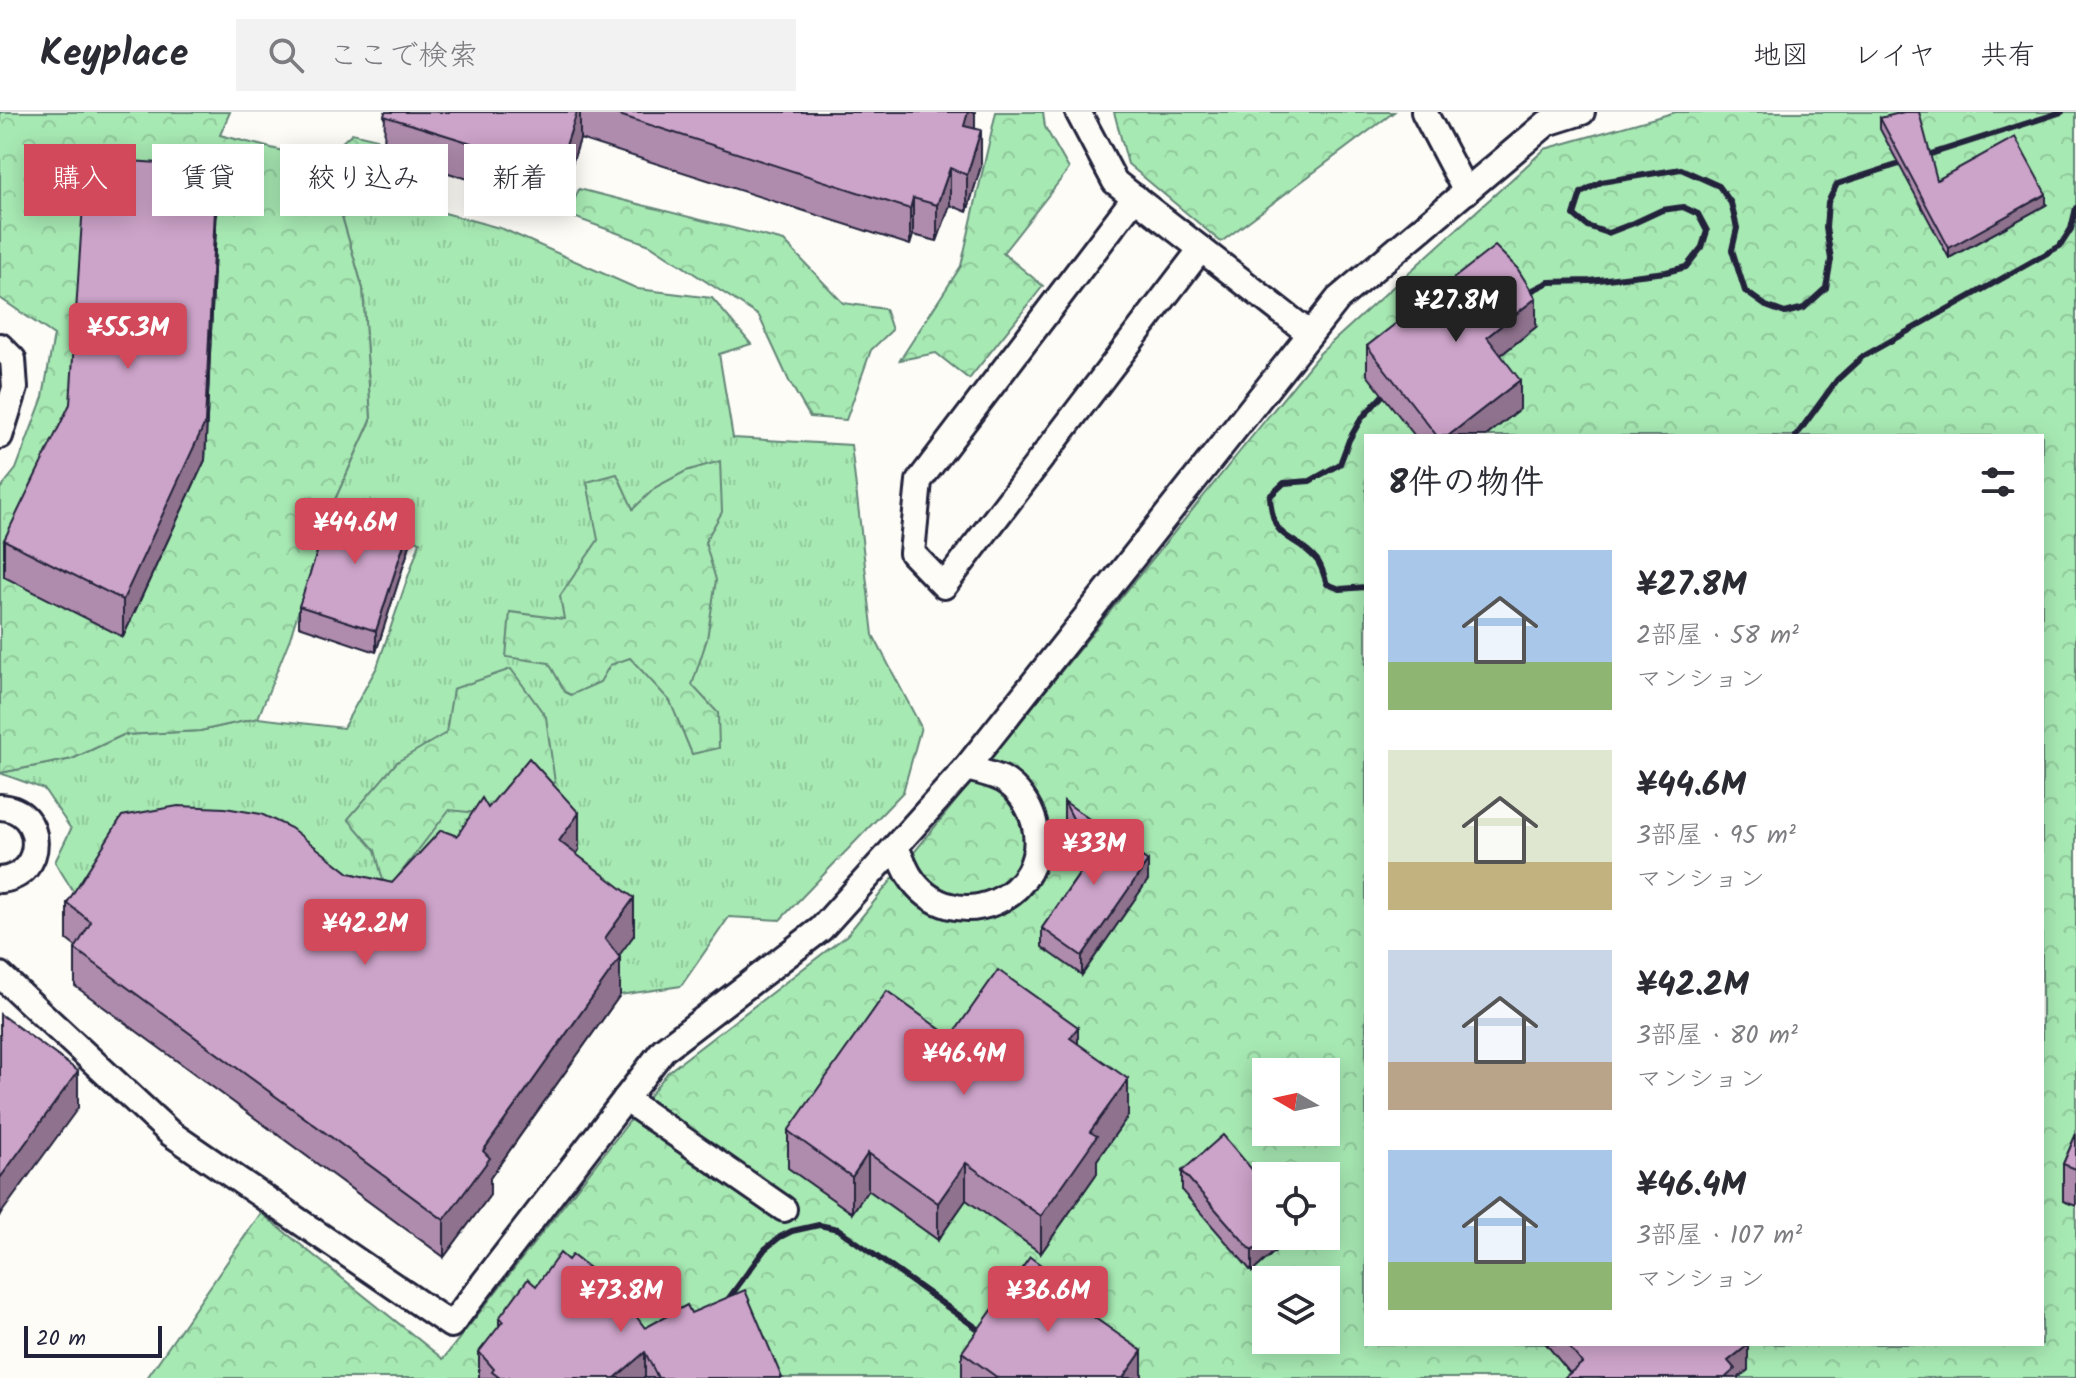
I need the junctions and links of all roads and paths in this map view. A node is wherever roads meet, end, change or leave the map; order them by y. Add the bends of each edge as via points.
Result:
1 (1078, 112) edge
2 (1424, 112) edge
3 (1582, 112) edge
4 (1466, 192) junction
5 (1135, 197) junction
6 (1201, 249) junction
7 (1310, 334) junction
8 (0, 346) edge
9 (0, 436) edge
10 (966, 768) junction
11 (0, 807) edge
12 (896, 847) junction
13 (0, 880) edge
14 (0, 975) edge
15 (625, 1099) junction
16 (784, 1209) dead end

1 - 5 lane via 1115,182
2 - 4 lane
3 - 4 lane via 1547,123
4 - 7 lane via 1338,299
5 - 6 lane
5 - 6 lane via 919,481 912,553 944,586
6 - 7 lane
7 - 10 lane
8 - 9 lane via 13,359 15,388
10 - 12 lane
10 - 12 lane via 1002,779 1031,812 1037,834 1026,877 991,905 945,905 909,875
11 - 13 lane via 26,819 36,841 29,865 9,880
12 - 15 lane via 821,929 663,1050
14 - 15 lane via 170,1133 451,1325
15 - 16 lane

